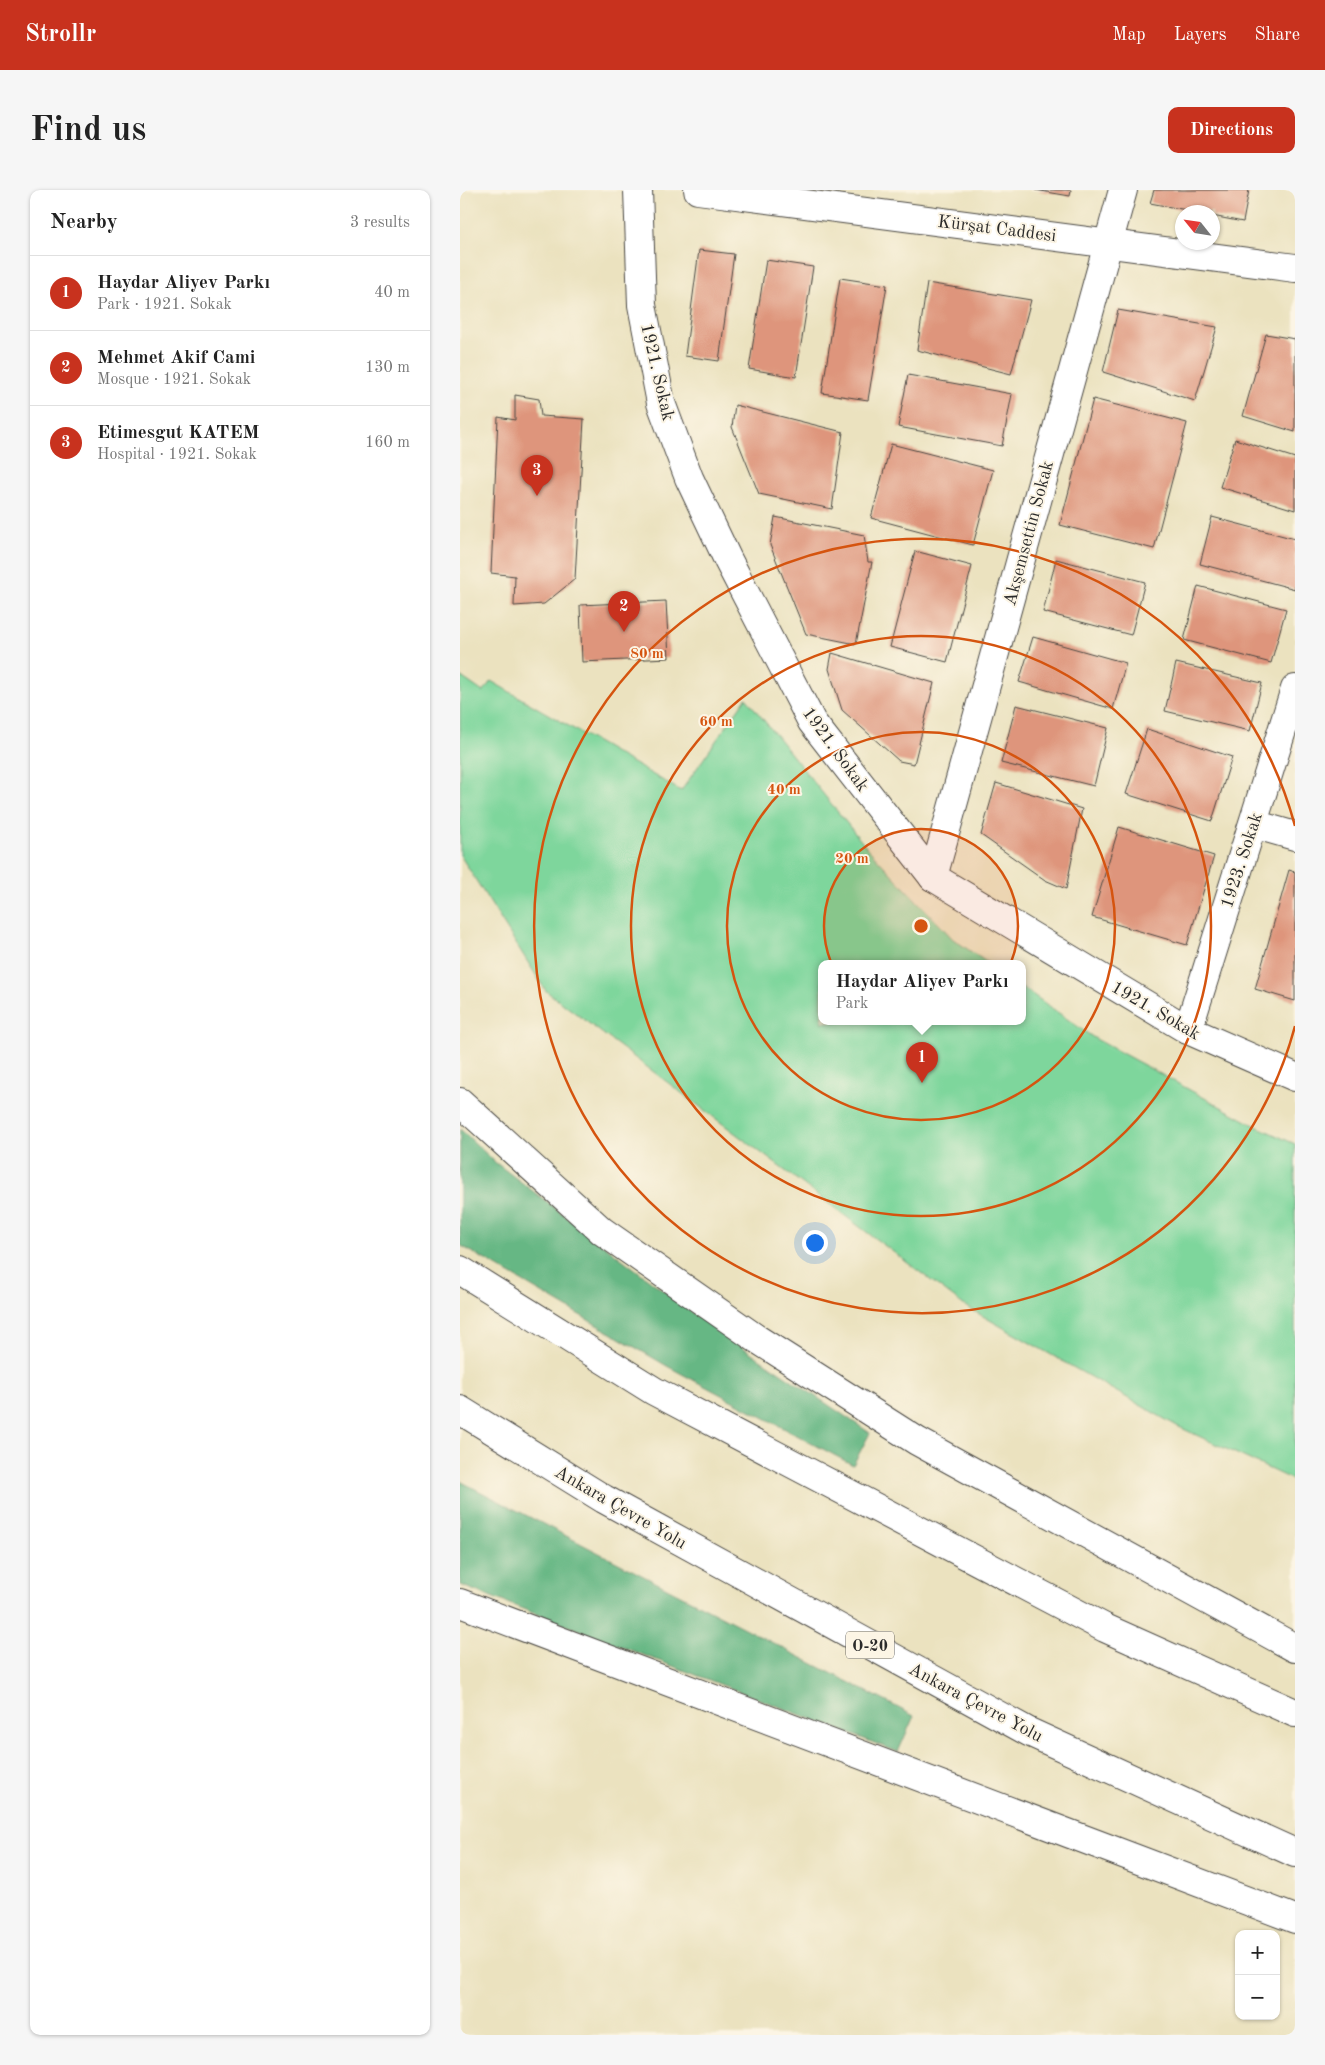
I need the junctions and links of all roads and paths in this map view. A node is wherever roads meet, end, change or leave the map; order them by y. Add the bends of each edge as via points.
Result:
1 (638, 190) edge
2 (698, 190) edge
3 (1124, 190) edge
4 (1108, 243) junction
5 (1295, 268) edge
6 (1295, 689) edge
7 (1253, 824) junction
8 (1295, 836) edge
9 (933, 876) junction
10 (1188, 1030) junction
11 (1295, 1077) edge
12 (460, 1102) edge
13 (460, 1270) edge
14 (460, 1410) edge
15 (460, 1603) edge
16 (1295, 1648) edge
17 (1295, 1713) edge
18 (1295, 1853) edge
19 (1295, 1919) edge

1 - 9 main road, 1921. Sokak via 642,304 661,403 689,478 812,722
2 - 4 main road, Kürşat Caddesi
3 - 4 main road, Akşemsettin Sokak
4 - 5 main road, Kürşat Caddesi
4 - 9 main road, Akşemsettin Sokak
6 - 7 main road, 1923. Sokak
7 - 8 main road
7 - 10 main road, 1923. Sokak
9 - 10 main road, 1921. Sokak
10 - 11 main road, 1921. Sokak
12 - 16 main road via 602,1231 757,1339 917,1440
13 - 17 main road via 654,1391 1105,1628
14 - 18 main road, Ankara Çevre Yolu / O-20 via 604,1499 1029,1732
15 - 19 main road

